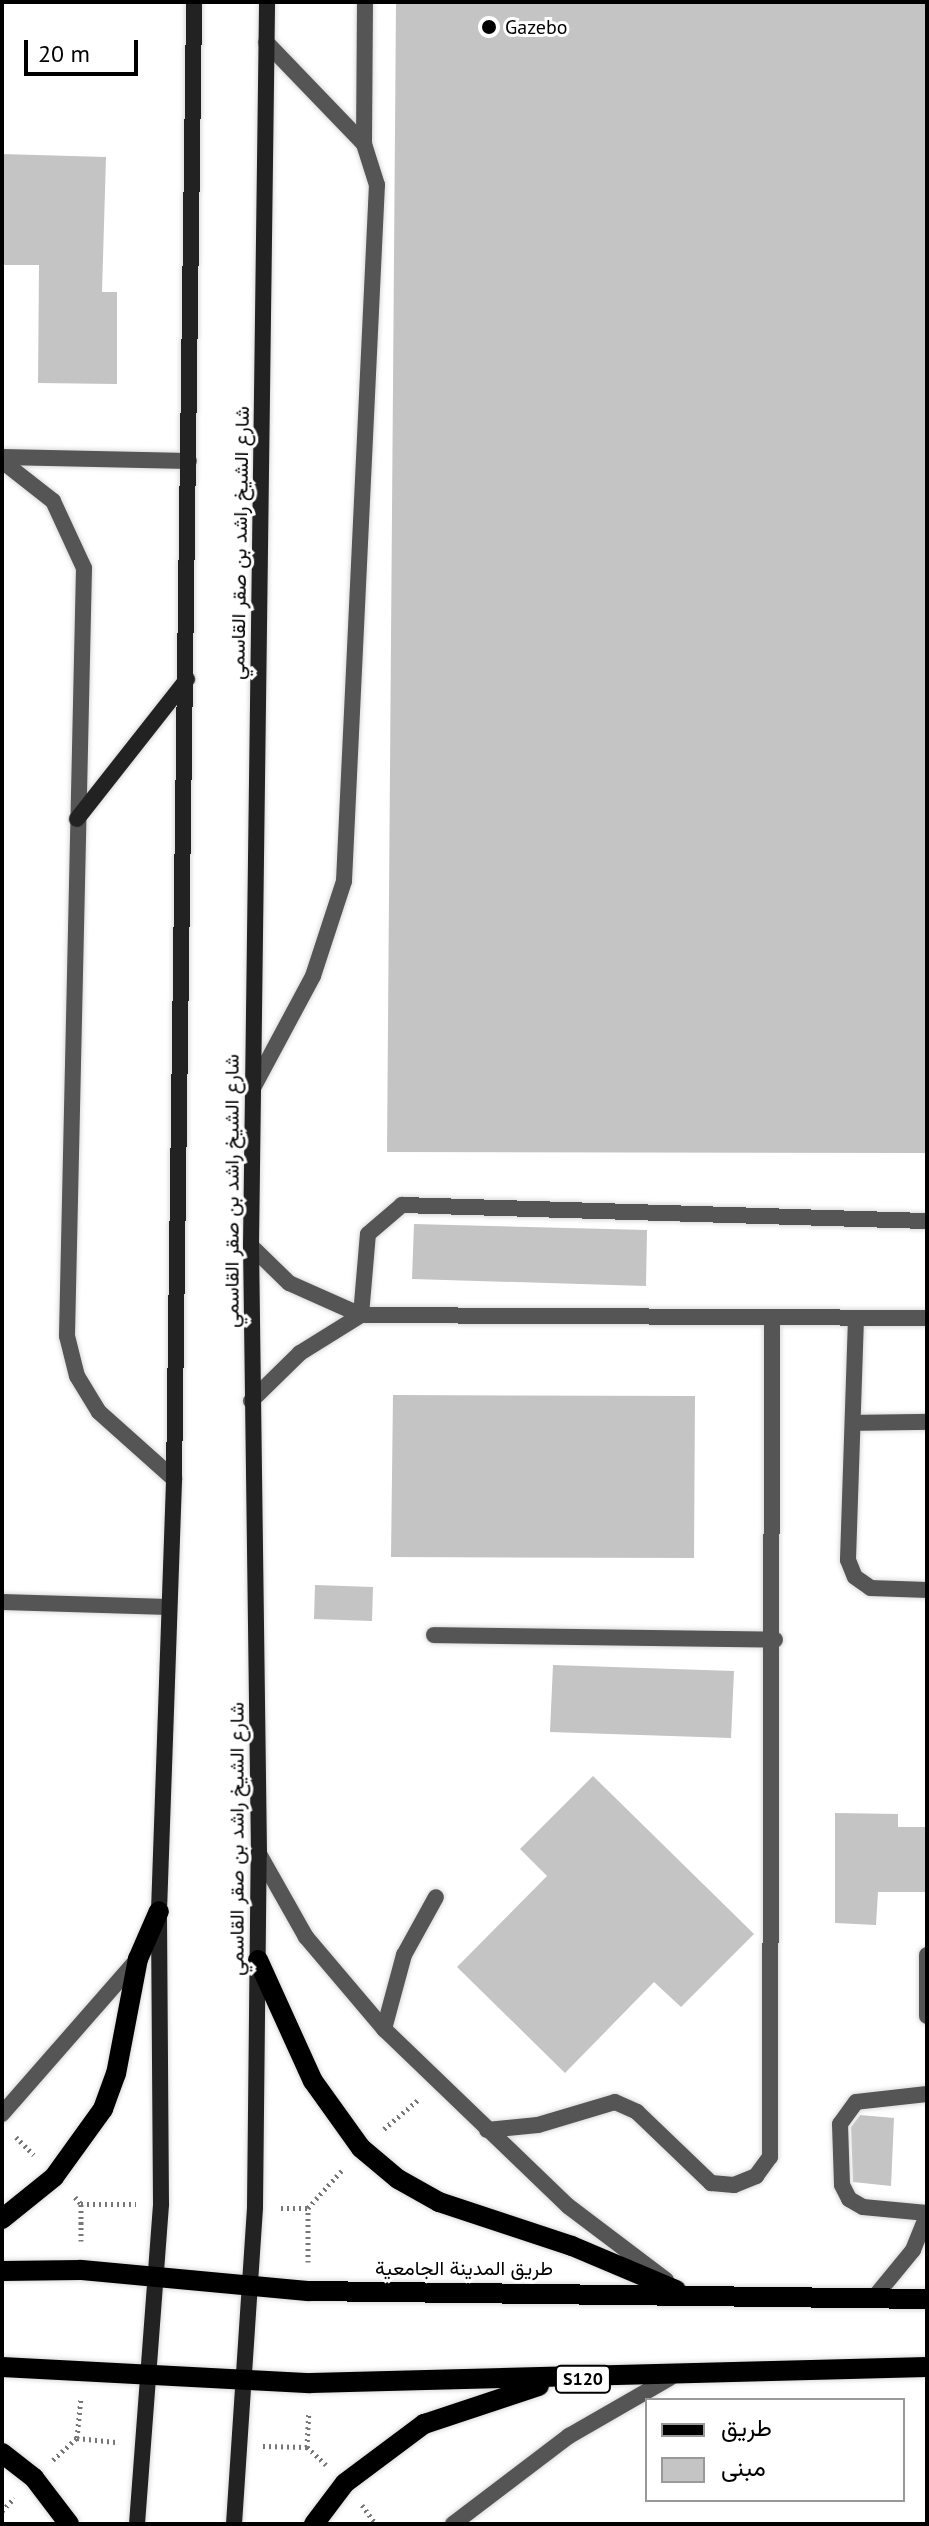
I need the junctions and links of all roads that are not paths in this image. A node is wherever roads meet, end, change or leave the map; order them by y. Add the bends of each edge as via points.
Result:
1 (194, 2) edge
2 (267, 2) edge
3 (365, 2) edge
4 (266, 42) junction
5 (364, 144) junction
6 (2, 459) edge
7 (189, 461) junction
8 (187, 679) junction
9 (77, 819) junction
10 (253, 1088) junction
11 (927, 1221) edge
12 (251, 1246) junction
13 (361, 1315) junction
14 (856, 1318) junction
15 (927, 1318) edge
16 (772, 1319) junction
17 (251, 1401) junction
18 (927, 1422) edge
19 (853, 1423) junction
20 (174, 1479) junction
21 (927, 1590) edge
22 (2, 1602) edge
23 (169, 1607) junction
24 (434, 1635) dead end
25 (775, 1640) junction
26 (259, 1854) junction
27 (436, 1897) dead end
28 (159, 1911) junction
29 (927, 1955) edge
30 (138, 1959) junction
31 (258, 1960) junction
32 (927, 2016) edge
33 (384, 2029) junction
34 (927, 2094) edge
35 (2, 2114) edge
36 (487, 2130) junction
37 (927, 2215) edge
38 (2, 2219) edge
39 (2, 2271) edge
40 (153, 2279) junction
41 (248, 2287) junction
42 (684, 2293) junction
43 (927, 2299) edge
44 (872, 2300) junction
45 (2, 2367) edge
46 (921, 2370) edge
47 (144, 2371) junction
48 (670, 2378) junction
49 (240, 2379) junction
50 (567, 2379) junction
51 (2, 2453) edge
52 (69, 2524) edge
53 (137, 2524) edge
54 (234, 2524) edge
55 (314, 2524) edge
56 (453, 2524) edge

1 - 7 main road
2 - 4 main road, شارع الشيخ راشد بن صقر القاسمي
3 - 5 street
4 - 5 street
4 - 10 main road, شارع الشيخ راشد بن صقر القاسمي
5 - 10 street via 377,185 344,881 313,976
6 - 7 street
6 - 9 street via 53,501 84,568
7 - 8 main road
8 - 9 main road
8 - 20 main road
9 - 20 street via 67,1336 77,1376 99,1412
10 - 12 main road, شارع الشيخ راشد بن صقر القاسمي
11 - 13 street via 402,1205 368,1234
12 - 13 street via 297,1289
12 - 17 main road, شارع الشيخ راشد بن صقر القاسمي
13 - 16 street
13 - 17 street via 300,1353
14 - 15 street
14 - 16 street
14 - 19 street
16 - 25 street
17 - 26 main road, شارع الشيخ راشد بن صقر القاسمي
18 - 19 street
19 - 21 street via 851,1569 871,1588
20 - 23 main road
22 - 23 street
23 - 28 main road
24 - 25 street
25 - 36 street via 770,2157 756,2176 734,2185 711,2183 637,2112 615,2102 538,2125
26 - 31 main road, شارع الشيخ راشد بن صقر القاسمي
26 - 33 street via 306,1937
27 - 33 street via 404,1955
28 - 30 main road
28 - 40 main road via 161,2204
29 - 32 street
30 - 35 street
30 - 38 main road via 116,2074 103,2109 54,2177
31 - 41 main road, شارع الشيخ راشد بن صقر القاسمي via 255,2207
31 - 42 main road via 313,2081 361,2148 398,2179 439,2202 572,2246
33 - 36 street
34 - 37 street via 856,2102 840,2124 842,2185 849,2199 863,2207
36 - 42 street via 568,2206
37 - 44 street via 913,2250
39 - 40 main road, طريق المدينة الجامعية via 81,2270
40 - 41 main road, طريق المدينة الجامعية
40 - 47 main road
41 - 42 main road, طريق المدينة الجامعية
41 - 49 main road, شارع الشيخ راشد بن صقر القاسمي
42 - 44 main road, طريق المدينة الجامعية
43 - 44 main road, طريق المدينة الجامعية
45 - 47 main road, S120
46 - 48 main road, S120
47 - 49 main road, S120
47 - 53 main road
48 - 50 main road, S120
48 - 56 street via 569,2436
49 - 50 main road, S120
49 - 54 main road, شارع الشيخ راشد بن صقر القاسمي
50 - 55 main road via 424,2424 345,2483
51 - 52 main road via 34,2478

